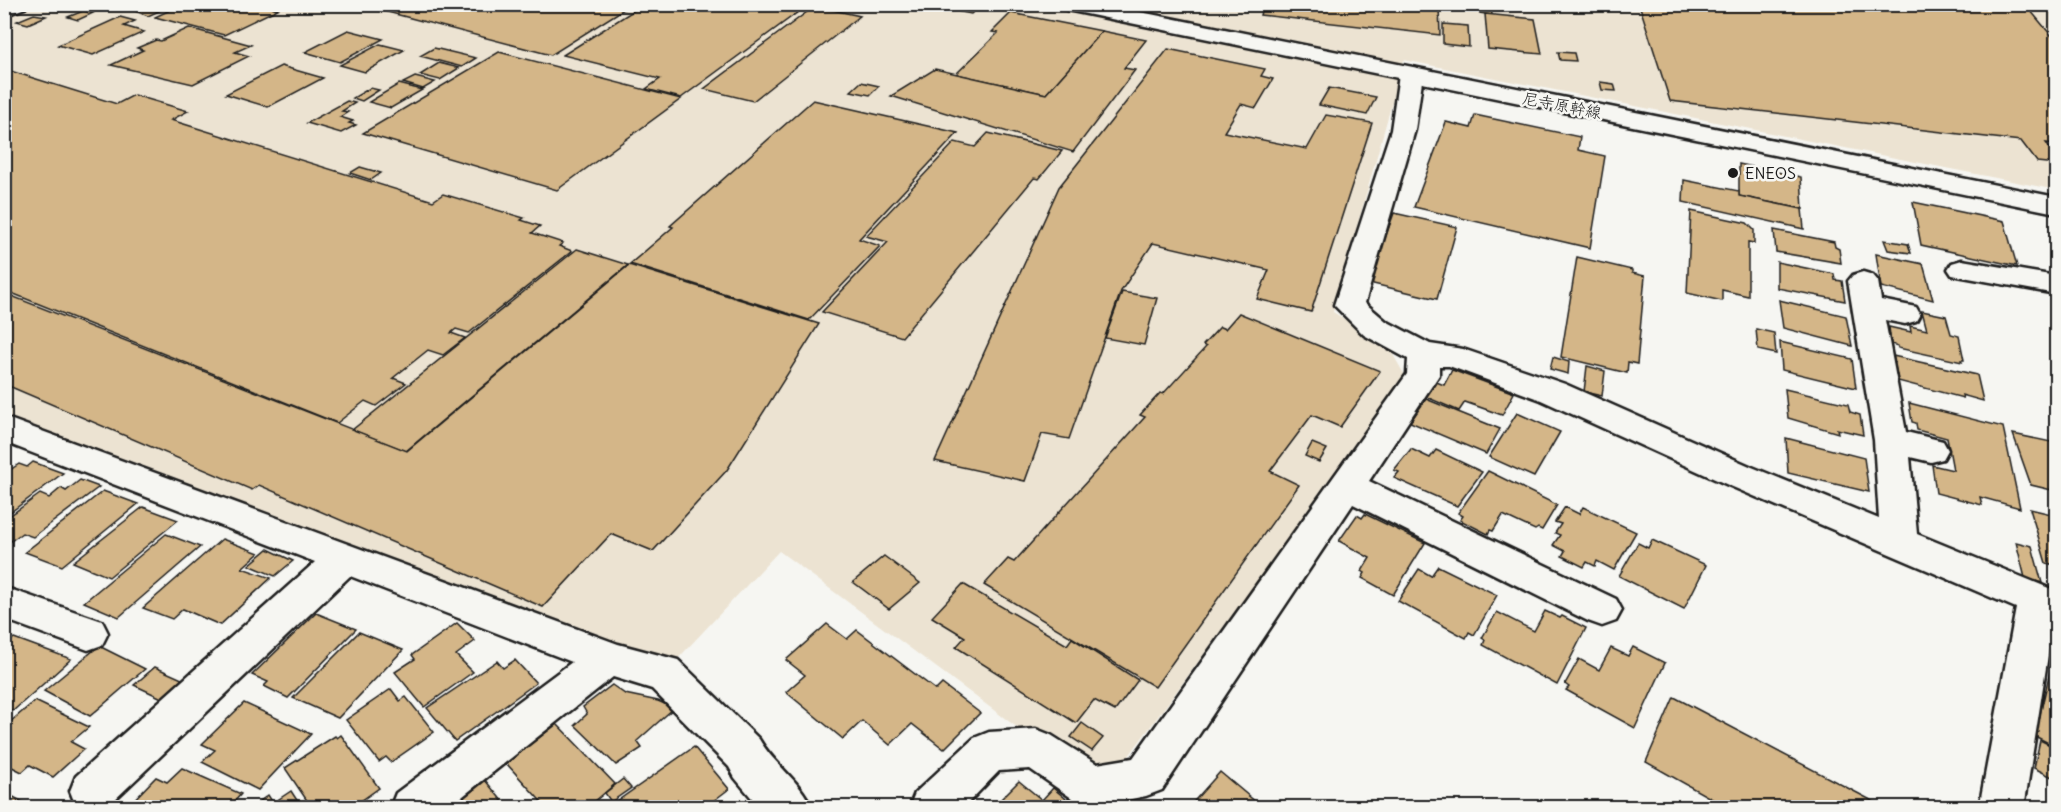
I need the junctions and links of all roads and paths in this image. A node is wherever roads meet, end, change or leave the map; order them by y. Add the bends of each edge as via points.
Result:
1 (18, 4) edge
2 (1067, 4) edge
3 (1102, 8) edge
4 (4, 10) edge
5 (1411, 74) junction
6 (2056, 205) edge
7 (1962, 269) dead end
8 (2056, 285) edge
9 (1905, 314) dead end
10 (1424, 354) junction
11 (1891, 440) junction
12 (13, 443) edge
13 (1931, 450) dead end
14 (1347, 486) junction
15 (1899, 544) junction
16 (344, 559) junction
17 (4, 603) edge
18 (2047, 604) edge
19 (1602, 610) dead end
20 (88, 633) dead end
21 (608, 658) junction
22 (92, 791) dead end
23 (412, 807) edge
24 (790, 807) edge
25 (931, 807) edge
26 (2001, 807) edge

1 - 4 street
2 - 3 street, 尼寺原幹線
3 - 5 street, 尼寺原幹線
5 - 6 street, 尼寺原幹線
5 - 10 street via 1403,130 1349,305 1376,328
7 - 8 street
9 - 11 street via 1865,294
10 - 14 street via 1423,375
10 - 15 street via 1452,356 1553,392
11 - 13 street
11 - 15 street
12 - 16 street
14 - 19 street
14 - 25 street via 1146,776 1092,786 1036,749 989,752
15 - 18 street
16 - 21 street
16 - 22 street
17 - 20 street
18 - 26 street
21 - 23 street
21 - 24 street via 663,673 744,753

